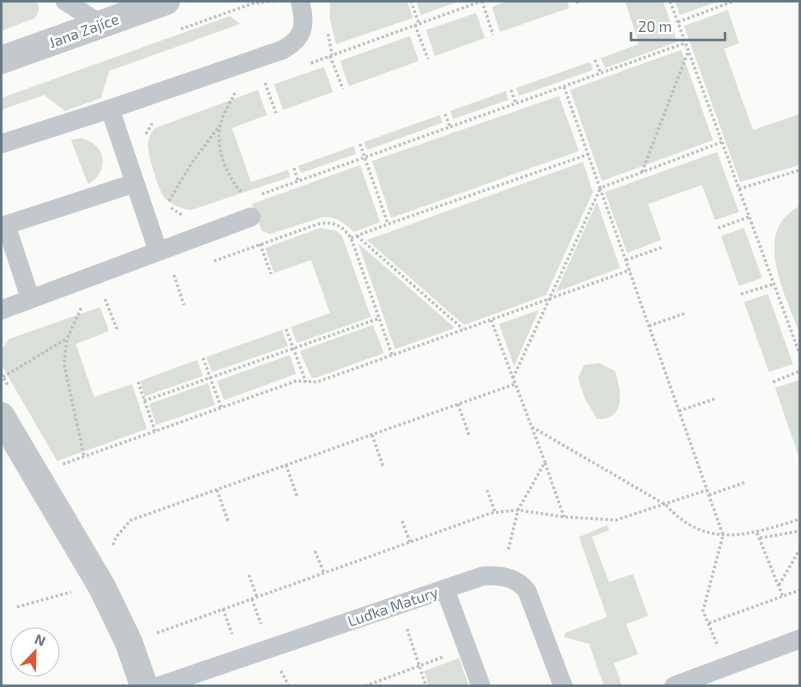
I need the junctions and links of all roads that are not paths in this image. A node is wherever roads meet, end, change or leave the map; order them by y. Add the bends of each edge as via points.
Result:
1 (65, 1) edge
2 (166, 1) edge
3 (300, 1) edge
4 (102, 25) junction
5 (1, 60) edge
6 (110, 109) junction
7 (1, 144) edge
8 (134, 183) junction
9 (249, 208) road end
10 (4, 225) edge
11 (158, 251) junction
12 (30, 298) junction
13 (1, 310) edge
14 (1, 416) edge
15 (445, 589) junction
16 (800, 639) edge
17 (144, 686) edge
18 (159, 686) edge
19 (482, 686) edge
20 (563, 686) edge
21 (674, 686) edge

1 - 4 lane
2 - 4 street, Jana Zajíce
3 - 6 lane via 303,28 292,45
4 - 5 street, Jana Zajíce
6 - 7 lane
6 - 8 lane
8 - 10 lane
8 - 11 lane
9 - 11 lane
10 - 12 lane
11 - 12 lane
12 - 13 lane
14 - 17 street via 102,587 129,643
15 - 18 lane, Luďka Matury
15 - 19 lane
15 - 20 lane, Luďka Matury via 484,576 501,576 517,581 527,591
16 - 21 lane

